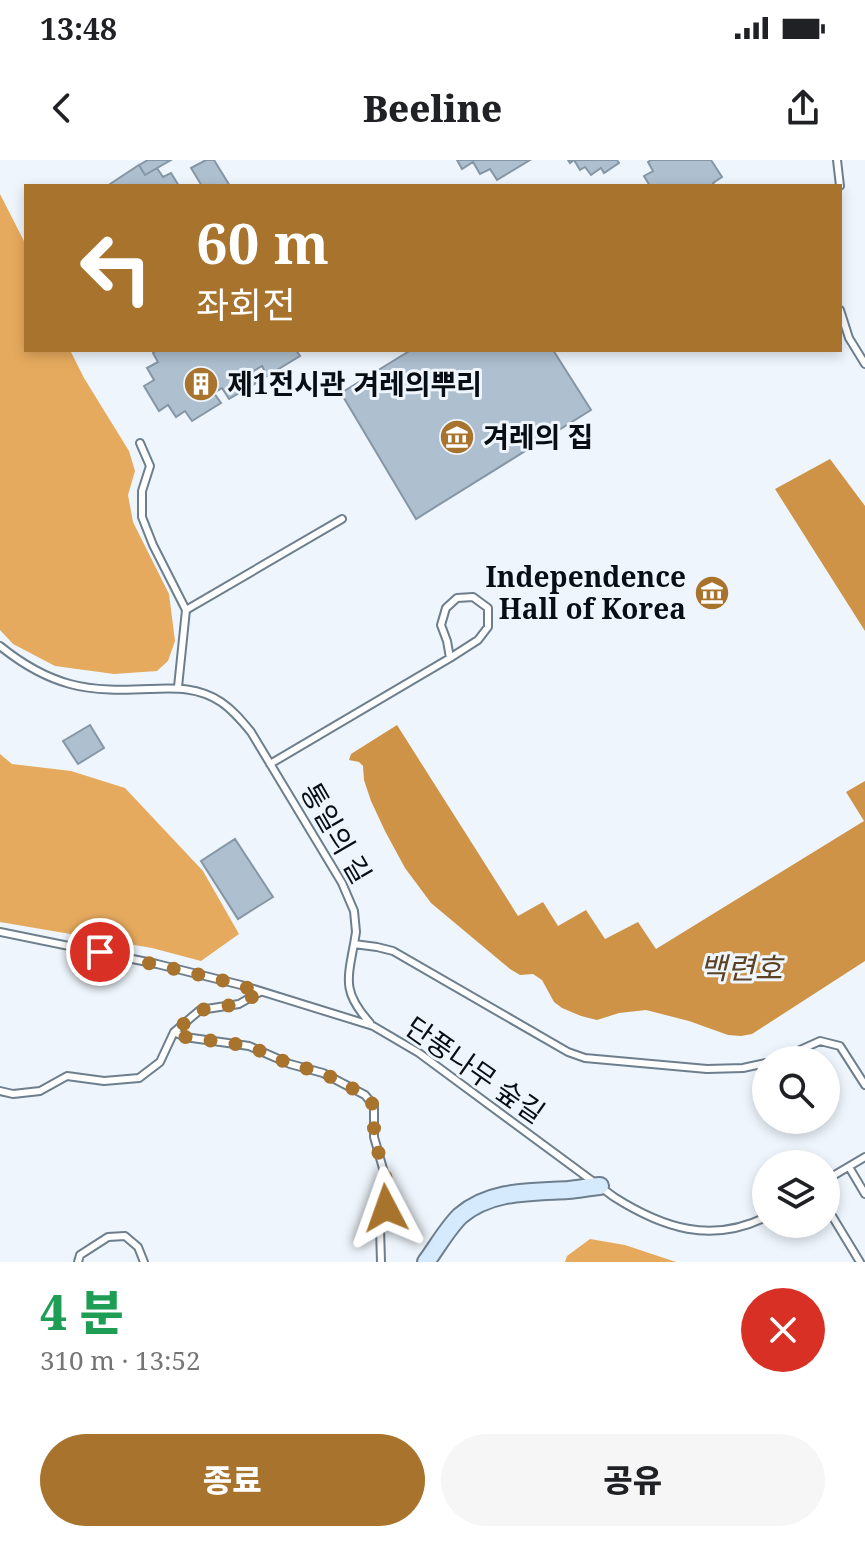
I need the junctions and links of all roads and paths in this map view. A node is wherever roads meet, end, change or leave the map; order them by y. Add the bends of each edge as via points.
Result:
1 (837, 160) edge
2 (840, 184) edge
3 (842, 316) edge
4 (865, 364) edge
5 (140, 443) dead end
6 (342, 519) dead end
7 (186, 610) junction
8 (0, 646) edge
9 (450, 658) junction
10 (178, 687) junction
11 (270, 764) junction
12 (0, 932) edge
13 (354, 944) junction
14 (261, 992) junction
15 (373, 1026) junction
16 (174, 1032) junction
17 (809, 1046) edge
18 (840, 1046) edge
19 (840, 1046) edge
20 (752, 1066) edge
21 (865, 1085) edge
22 (0, 1091) edge
23 (865, 1157) edge
24 (849, 1167) junction
25 (840, 1172) edge
26 (600, 1186) junction
27 (865, 1194) edge
28 (752, 1224) edge
29 (840, 1229) edge
30 (78, 1262) edge
31 (144, 1262) edge
32 (381, 1262) edge
33 (426, 1262) edge
34 (860, 1262) edge

1 - 2 lane
3 - 4 lane
5 - 7 lane via 150,466 142,491 142,517
6 - 7 lane
7 - 10 lane
8 - 10 lane, 통일의 길 via 38,672 71,685 113,690
9 - 9 lane via 488,627 488,608 473,597 457,598 446,608 441,625
9 - 11 lane
10 - 11 lane, 통일의 길 via 207,694 235,713
11 - 13 lane, 통일의 길 via 342,883 354,911
12 - 14 lane, 단풍나무 숲길
13 - 15 lane, 통일의 길 via 349,989
13 - 20 lane via 393,951 585,1058 707,1069
14 - 15 lane, 단풍나무 숲길
14 - 16 lane via 239,1004 200,1010
15 - 26 lane, 단풍나무 숲길 via 419,1053
16 - 22 lane via 160,1062 139,1078 67,1076 40,1091
16 - 32 lane via 249,1046 365,1095 374,1106 374,1137 386,1179
17 - 18 lane via 820,1041
19 - 21 lane
23 - 24 lane
24 - 25 lane
24 - 27 lane
26 - 28 lane, 단풍나무 숲길 via 647,1216 688,1230
26 - 33 street via 528,1191 475,1205 458,1218
29 - 34 lane
30 - 31 lane via 80,1255 108,1237 125,1236 138,1247

